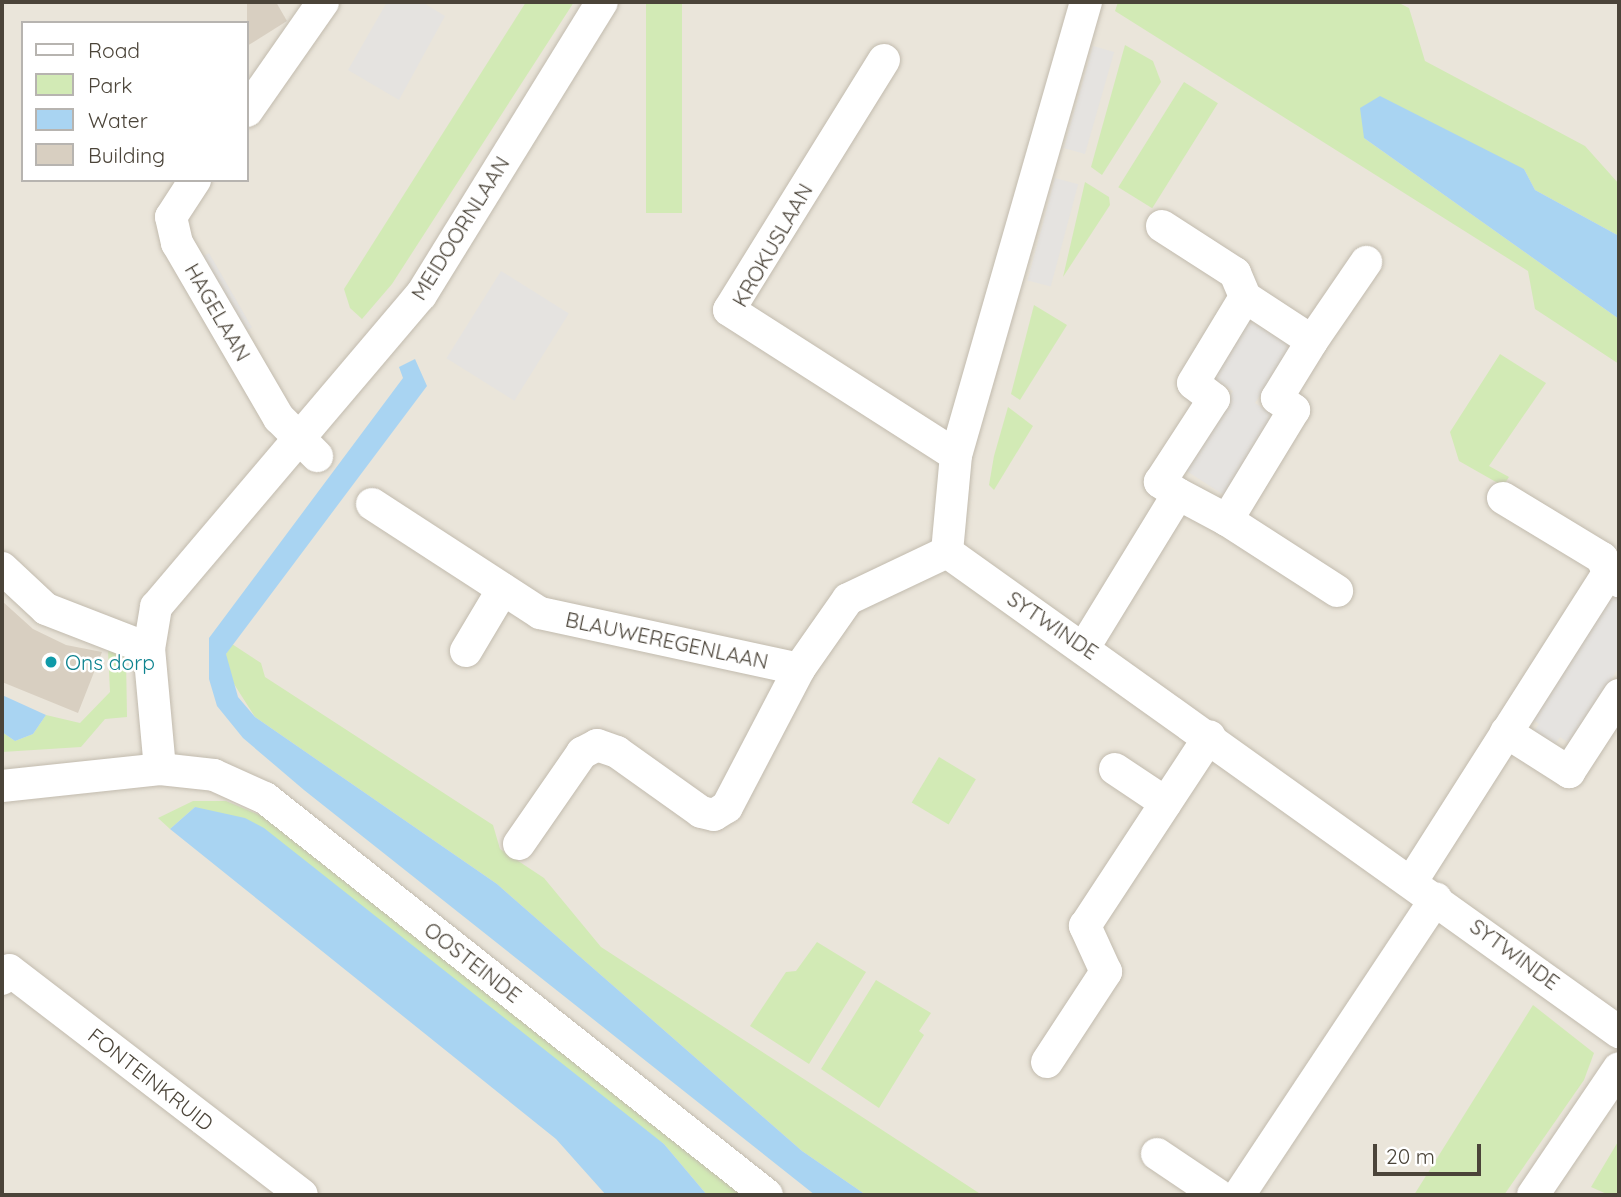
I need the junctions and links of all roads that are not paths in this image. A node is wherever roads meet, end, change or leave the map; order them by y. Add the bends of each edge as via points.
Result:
1 (323, 2) edge
2 (603, 2) edge
3 (1086, 2) edge
4 (884, 60) dead end
5 (248, 110) edge
6 (189, 188) edge
7 (1162, 226) dead end
8 (1366, 262) dead end
9 (1245, 297) junction
10 (1312, 341) junction
11 (308, 448) junction
12 (956, 455) junction
13 (1178, 494) junction
14 (1503, 498) dead end
15 (372, 504) dead end
16 (1227, 520) junction
17 (947, 552) junction
18 (2, 568) edge
19 (1614, 577) edge
20 (503, 589) junction
21 (1337, 591) dead end
22 (1085, 646) junction
23 (149, 649) junction
24 (466, 651) dead end
25 (799, 669) junction
26 (1619, 695) edge
27 (1506, 733) junction
28 (1210, 736) junction
29 (160, 769) junction
30 (1115, 769) dead end
31 (2, 786) edge
32 (1166, 803) junction
33 (519, 844) dead end
34 (1424, 889) junction
35 (2, 979) edge
36 (1619, 1032) edge
37 (1047, 1062) dead end
38 (1619, 1068) edge
39 (1157, 1154) dead end
40 (302, 1195) edge
41 (767, 1195) edge
42 (1218, 1195) edge
43 (1239, 1195) edge
44 (1533, 1195) edge

1 - 5 street
2 - 11 street, MEIDOORNLAAN via 421,295
3 - 12 street
4 - 12 street, KROKUSLAAN via 729,310
6 - 11 street, HAGELAAN via 171,217 177,243 279,418
7 - 9 street via 1236,273
8 - 10 street
9 - 10 street
9 - 13 street via 1193,383 1214,399 1160,482
10 - 16 street via 1278,398 1294,410
11 - 23 street, MEIDOORNLAAN via 168,589 156,607
12 - 17 street
13 - 16 street
13 - 22 street
14 - 19 street via 1602,558
15 - 20 street, BLAUWEREGENLAAN
16 - 21 street
17 - 22 street, SYTWINDE
17 - 25 street, BLAUWEREGENLAAN via 848,598
18 - 23 street via 46,609
19 - 27 street
20 - 24 street
20 - 25 street, BLAUWEREGENLAAN via 540,613
22 - 28 street, SYTWINDE
23 - 29 street, MEIDOORNLAAN
25 - 33 street via 727,807 714,815 701,812 617,752 597,745 582,753
26 - 27 street via 1569,772
27 - 34 street
28 - 32 street
28 - 34 street, SYTWINDE
29 - 31 street, OOSTEINDE
29 - 41 street, OOSTEINDE via 214,775 265,798
30 - 32 street
32 - 37 street via 1085,926 1106,972
34 - 36 street, SYTWINDE
34 - 43 street
35 - 40 street, FONTEINKRUID via 9,970
38 - 44 street
39 - 42 street

